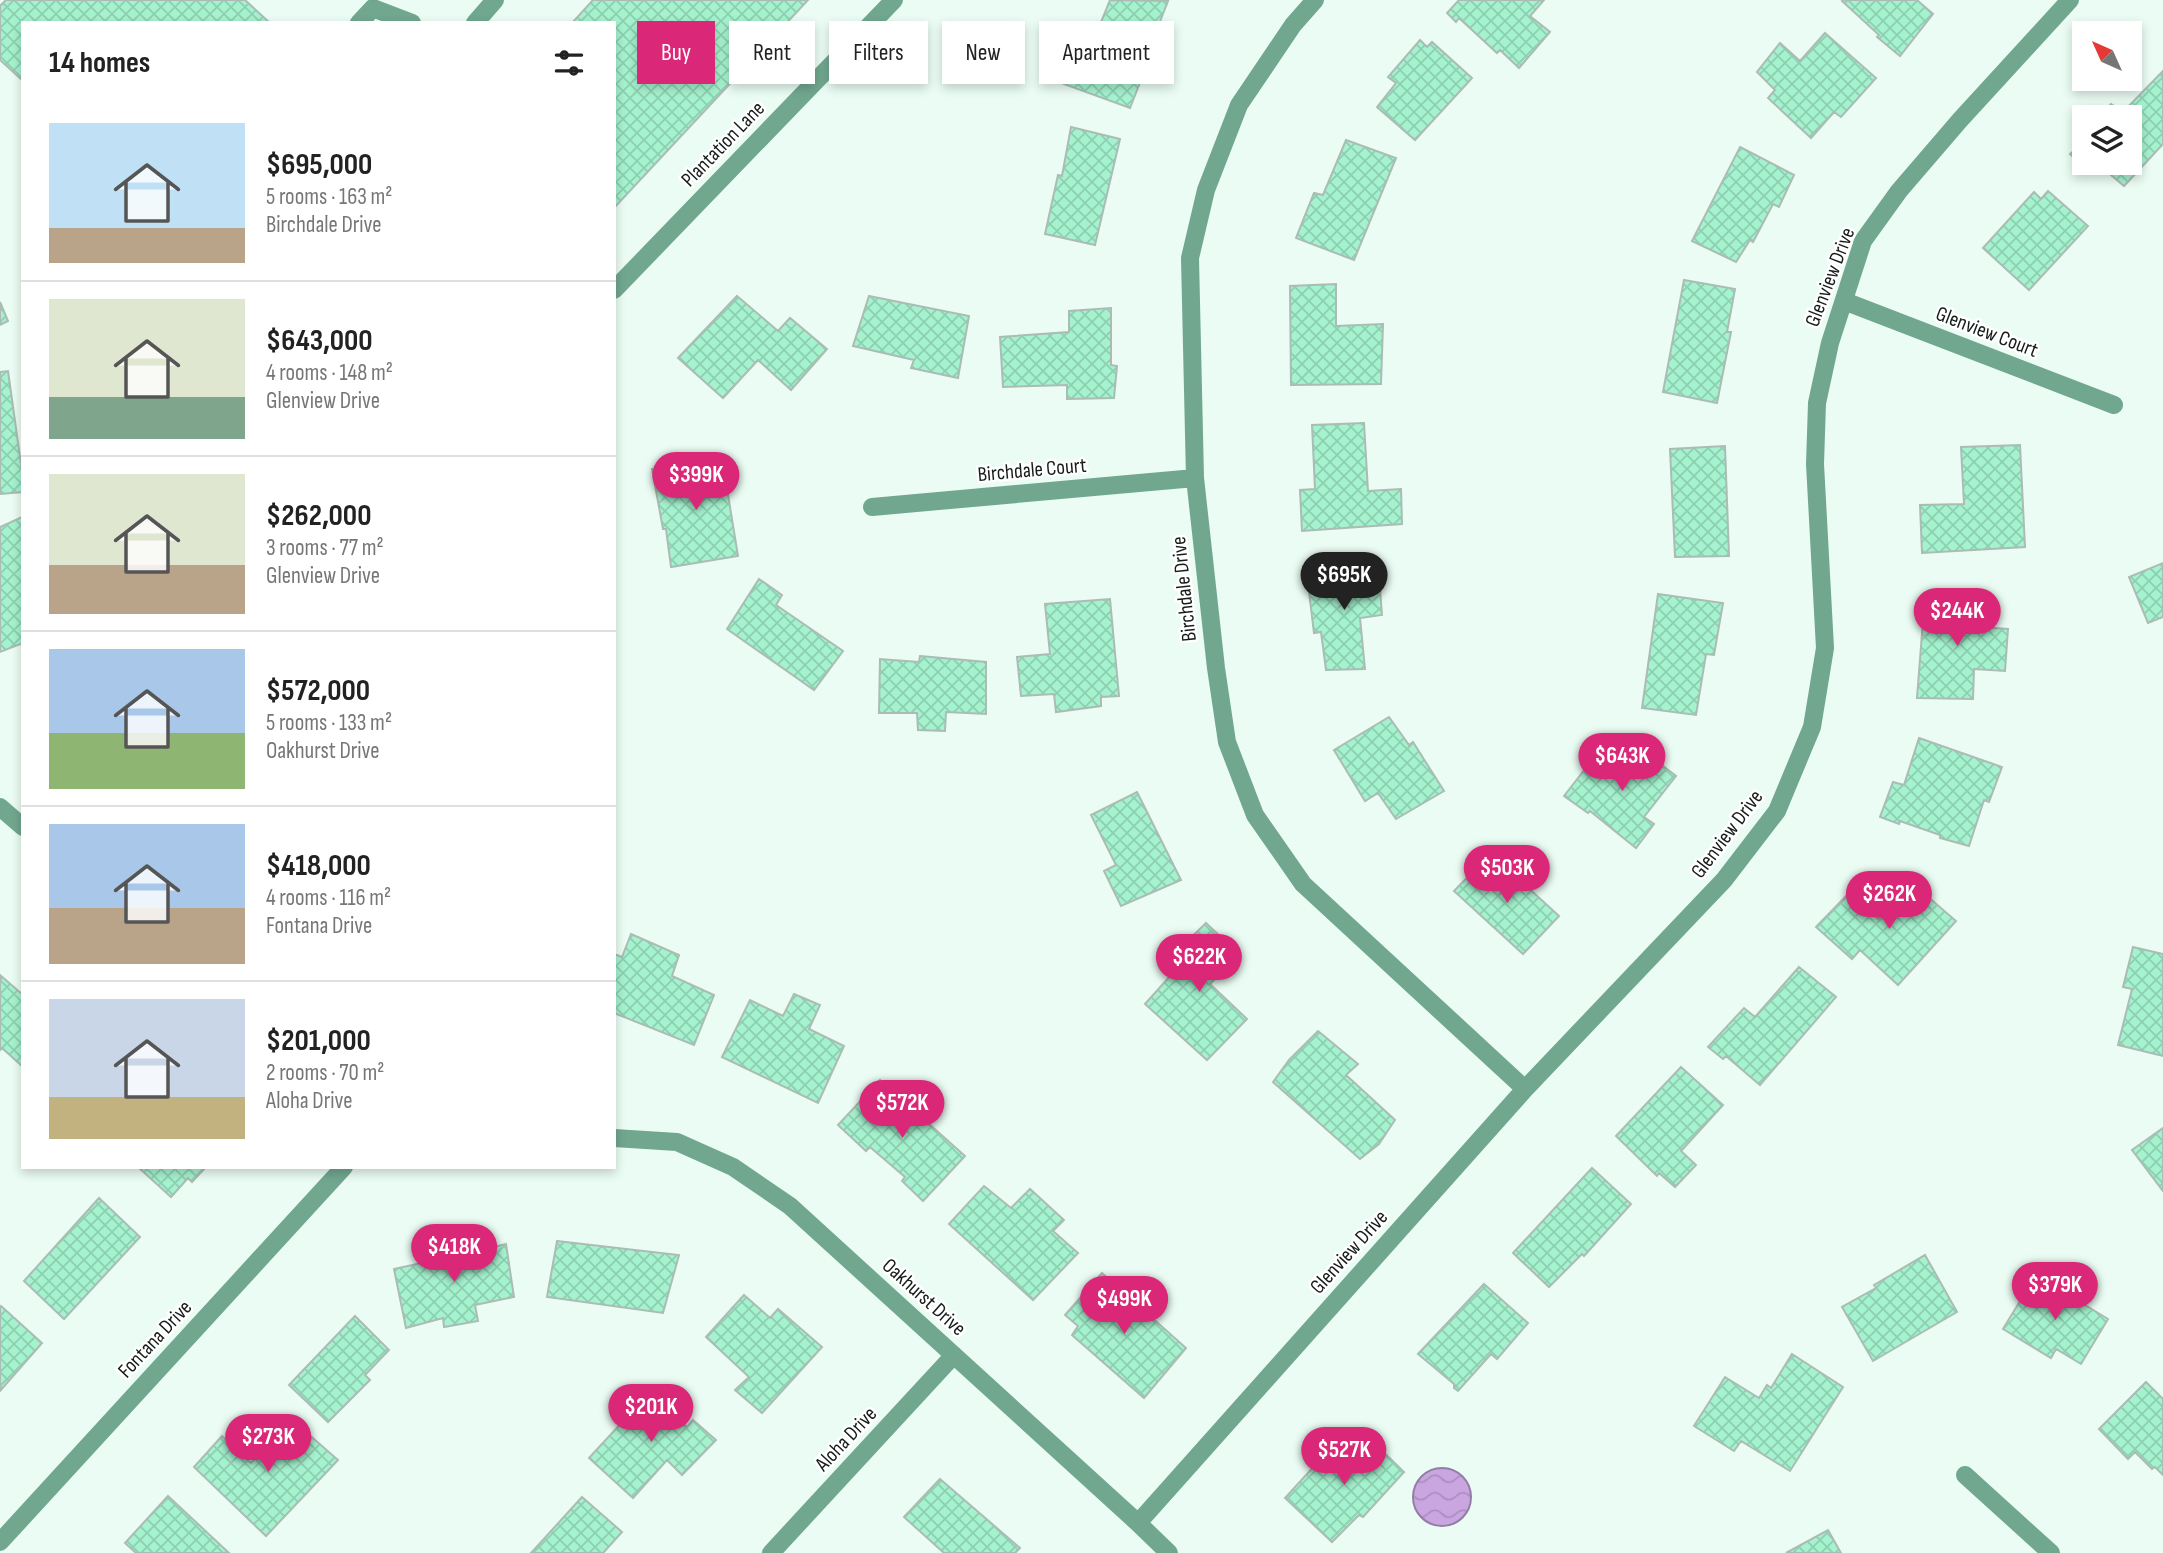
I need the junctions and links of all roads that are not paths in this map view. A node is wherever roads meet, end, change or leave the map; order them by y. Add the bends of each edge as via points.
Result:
1 (495, 0) edge
2 (894, 0) edge
3 (1315, 0) edge
4 (2070, 0) edge
5 (361, 21) edge
6 (407, 21) edge
7 (477, 21) edge
8 (616, 288) edge
9 (1844, 302) junction
10 (2114, 405) dead end
11 (1195, 478) junction
12 (872, 507) dead end
13 (0, 807) edge
14 (21, 825) edge
15 (1525, 1089) junction
16 (616, 1138) edge
17 (342, 1169) edge
18 (954, 1355) junction
19 (1965, 1475) dead end
20 (1138, 1523) junction
21 (0, 1542) edge
22 (771, 1553) edge
23 (1169, 1553) edge
24 (2051, 1553) edge

1 - 7 street
2 - 8 street, Plantation Lane
3 - 11 street, Birchdale Drive via 1239,105 1206,190 1190,258
4 - 9 street, Glenview Drive via 1899,191 1863,241
5 - 6 street via 373,8
9 - 10 street, Glenview Court
9 - 15 street, Glenview Drive via 1816,403 1825,648 1812,727 1777,811 1724,880
11 - 12 street, Birchdale Court
11 - 15 street, Birchdale Drive via 1227,742 1255,815 1303,884
13 - 14 street
15 - 20 street, Glenview Drive
16 - 18 street, Oakhurst Drive via 677,1142 733,1167 790,1206
17 - 21 street, Fontana Drive
18 - 20 street, Oakhurst Drive
18 - 22 street, Aloha Drive
19 - 24 street
20 - 23 street, Oakhurst Drive

